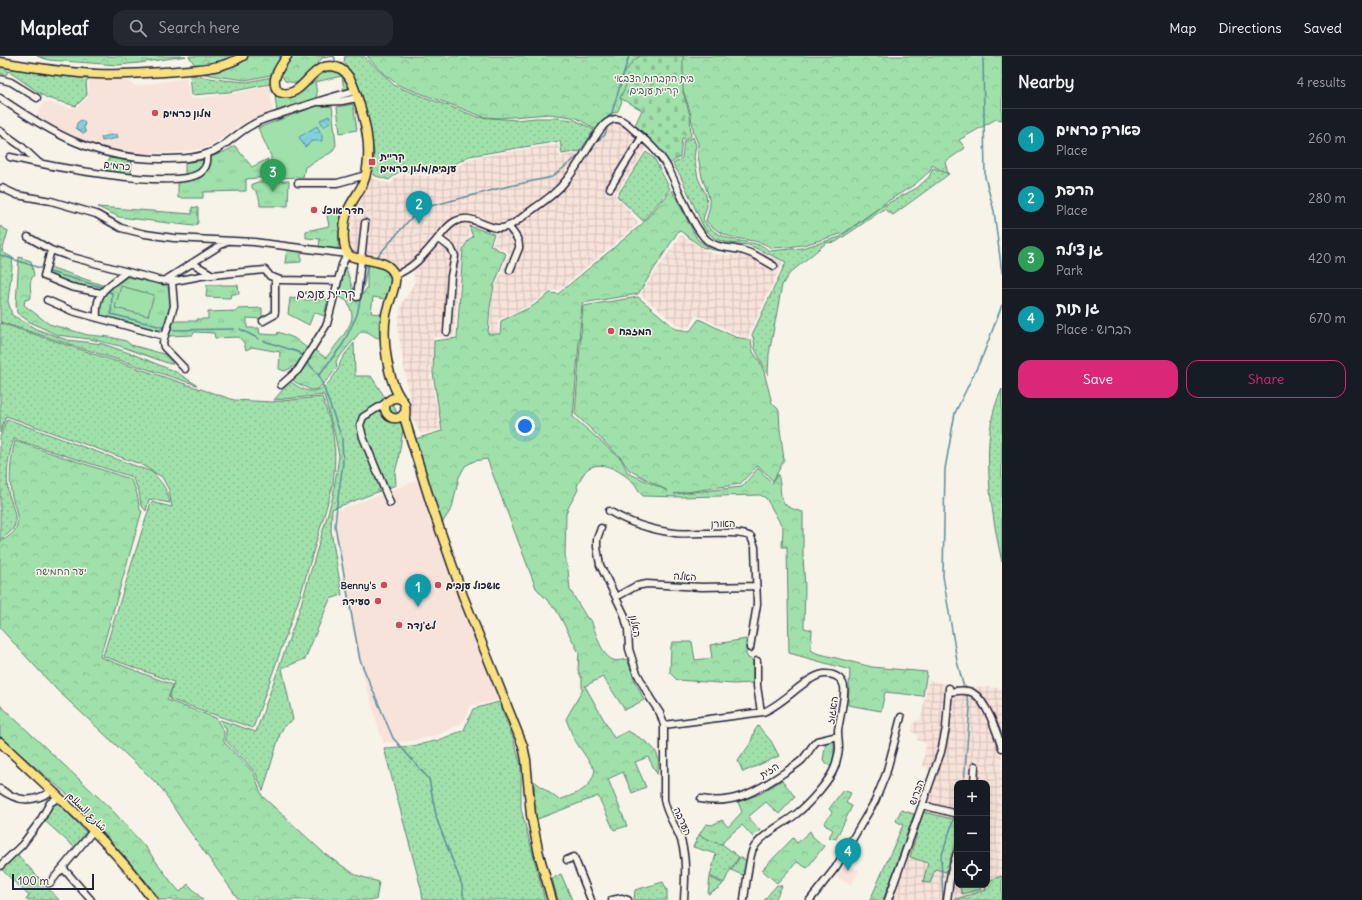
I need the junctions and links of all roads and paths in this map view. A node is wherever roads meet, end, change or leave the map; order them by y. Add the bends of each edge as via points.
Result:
1 (243, 56) edge
2 (287, 56) edge
3 (0, 62) edge
4 (0, 78) edge
5 (356, 94) junction
6 (0, 98) edge
7 (37, 98) dead end
8 (0, 131) edge
9 (642, 137) junction
10 (207, 154) junction
11 (10, 157) dead end
12 (39, 163) junction
13 (366, 175) junction
14 (298, 183) dead end
15 (2, 188) dead end
16 (610, 188) dead end
17 (365, 223) dead end
18 (508, 226) junction
19 (28, 237) dead end
20 (438, 238) junction
21 (227, 241) junction
22 (51, 250) junction
23 (347, 254) junction
24 (361, 259) junction
25 (192, 263) junction
26 (774, 266) dead end
27 (510, 270) dead end
28 (126, 272) junction
29 (213, 275) junction
30 (395, 275) junction
31 (275, 279) junction
32 (164, 281) junction
33 (172, 281) junction
34 (338, 281) junction
35 (101, 293) junction
36 (357, 297) dead end
37 (47, 300) dead end
38 (97, 318) junction
39 (263, 321) dead end
40 (447, 332) dead end
41 (164, 336) junction
42 (185, 369) dead end
43 (392, 380) junction
44 (281, 385) dead end
45 (402, 400) junction
46 (388, 401) junction
47 (372, 412) junction
48 (405, 412) junction
49 (391, 417) junction
50 (411, 440) junction
51 (390, 503) dead end
52 (609, 512) dead end
53 (600, 528) dead end
54 (756, 586) junction
55 (616, 597) junction
56 (750, 648) dead end
57 (757, 661) dead end
58 (761, 712) junction
59 (901, 717) dead end
60 (664, 725) junction
61 (838, 736) junction
62 (0, 742) edge
63 (1002, 748) edge
64 (975, 766) dead end
65 (974, 780) edge
66 (0, 789) edge
67 (52, 791) junction
68 (59, 797) junction
69 (701, 799) dead end
70 (922, 805) junction
71 (954, 813) edge
72 (92, 831) junction
73 (567, 860) dead end
74 (954, 862) edge
75 (0, 866) edge
76 (63, 868) junction
77 (50, 883) dead end
78 (91, 900) edge
79 (153, 900) edge
80 (552, 900) edge
81 (591, 900) edge
82 (612, 900) edge
83 (628, 900) edge
84 (684, 900) edge
85 (744, 900) edge
86 (810, 900) edge
87 (888, 900) edge
88 (947, 900) edge

1 - 3 main road via 221,66 204,69 131,74 96,74
2 - 5 main road via 275,78 275,86 279,92 295,90 314,72 328,66 346,73
4 - 7 street
5 - 10 street via 316,102 254,124 224,146
5 - 13 main road via 368,146
6 - 10 street via 63,136 97,150 153,159 186,158
8 - 12 street
9 - 16 street
9 - 18 street via 622,120 608,122 560,188
9 - 26 street via 664,162 697,228 706,239 719,246 749,253
10 - 12 street, כרמים via 206,165 201,172 190,177 174,179 108,174
11 - 12 street, כרמים
13 - 14 street via 337,183
13 - 23 main road via 347,215 344,244
15 - 21 street via 17,195 96,214 122,228 145,234
17 - 24 street
18 - 20 street via 495,228 462,219 452,224
18 - 27 street via 518,239 519,245
19 - 22 street
20 - 30 street via 419,260
20 - 40 street via 451,248 455,256
21 - 23 street
21 - 25 street
22 - 28 street
22 - 35 street via 44,276 71,287
23 - 24 main road
23 - 34 street
24 - 30 main road via 385,265
24 - 36 street
25 - 29 street
25 - 32 street
28 - 32 street
28 - 35 street
29 - 31 street via 265,270
29 - 33 street
30 - 43 main road via 385,328 386,354
31 - 34 street
31 - 39 street via 275,312
32 - 33 street
33 - 41 street via 174,306
34 - 44 street via 327,324 298,370
35 - 38 street via 97,304
37 - 38 street
38 - 41 street
41 - 42 street via 164,347
43 - 45 main road
43 - 46 main road
45 - 46 main road via 396,398
45 - 48 main road via 406,406
46 - 47 street
46 - 49 main road via 385,409
47 - 49 street
47 - 51 street via 361,420 361,431
48 - 49 main road via 401,417
48 - 50 main road
49 - 50 main road via 404,428
50 - 80 main road via 463,596 523,746 531,815
52 - 54 street, האורן via 635,524 668,532 742,533 749,536 753,539 755,547
53 - 55 street, האלון via 598,558
54 - 55 street, האלה via 702,587 650,584 636,586
54 - 56 street, האורן via 757,609
55 - 60 street, האלון via 626,621 629,649 636,670
57 - 58 street via 756,686
58 - 60 street, האגוז
58 - 61 street, האגוז via 773,707 815,677 824,674 834,675 842,680 845,690
59 - 86 street via 888,767 875,801 836,867
60 - 84 street, הערבה via 664,799 683,850 686,870
61 - 69 street, הזית via 818,741 796,765 748,794 727,800
61 - 85 street, האגוז via 837,762 830,776 805,806 771,832 753,850
62 - 67 main road, شارع السلام
63 - 70 street, הברוש via 980,699 968,692 949,690 942,747
64 - 65 street
66 - 67 street via 15,798 28,800
67 - 68 main road, شارع السلام
68 - 72 main road, شارع السلام
68 - 75 street via 50,803 22,845
70 - 71 street
70 - 87 street, הברוש
72 - 76 street
72 - 79 main road, شارع السلام via 130,870
73 - 81 street via 574,857
74 - 88 street
76 - 77 street
76 - 78 street
82 - 83 street

